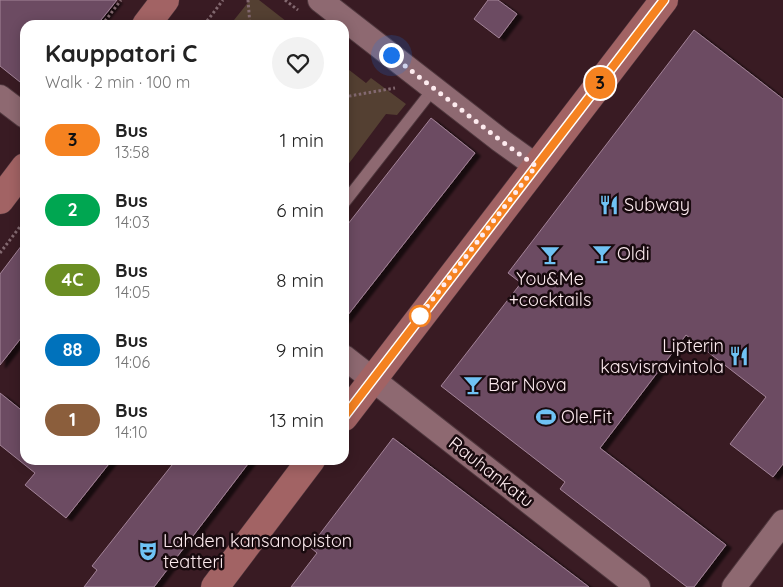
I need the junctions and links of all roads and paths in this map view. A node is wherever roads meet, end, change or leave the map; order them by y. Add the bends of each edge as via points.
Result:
1 (121, 0) edge
2 (165, 0) edge
3 (223, 0) edge
4 (248, 0) edge
5 (320, 0) edge
6 (664, 0) edge
7 (106, 20) edge
8 (150, 20) edge
9 (208, 20) edge
10 (250, 20) edge
11 (346, 20) edge
12 (349, 22) edge
13 (400, 87) dead end
14 (434, 88) junction
15 (349, 96) edge
16 (0, 97) edge
17 (20, 112) edge
18 (536, 166) junction
19 (20, 174) edge
20 (349, 197) edge
21 (0, 200) edge
22 (20, 227) edge
23 (0, 253) edge
24 (349, 362) edge
25 (372, 379) junction
26 (349, 410) edge
27 (307, 465) edge
28 (783, 522) edge
29 (216, 587) edge
30 (638, 587) edge
31 (734, 587) edge

1 - 7 path
2 - 8 main road
3 - 9 path
4 - 10 path
5 - 11 street
6 - 18 main road
12 - 14 street
13 - 15 path
14 - 18 street
14 - 20 lane
16 - 17 street
18 - 25 main road
19 - 21 main road
22 - 23 path
24 - 25 street, Rauhankatu
25 - 26 main road
25 - 30 street, Rauhankatu
27 - 29 main road
28 - 31 street

